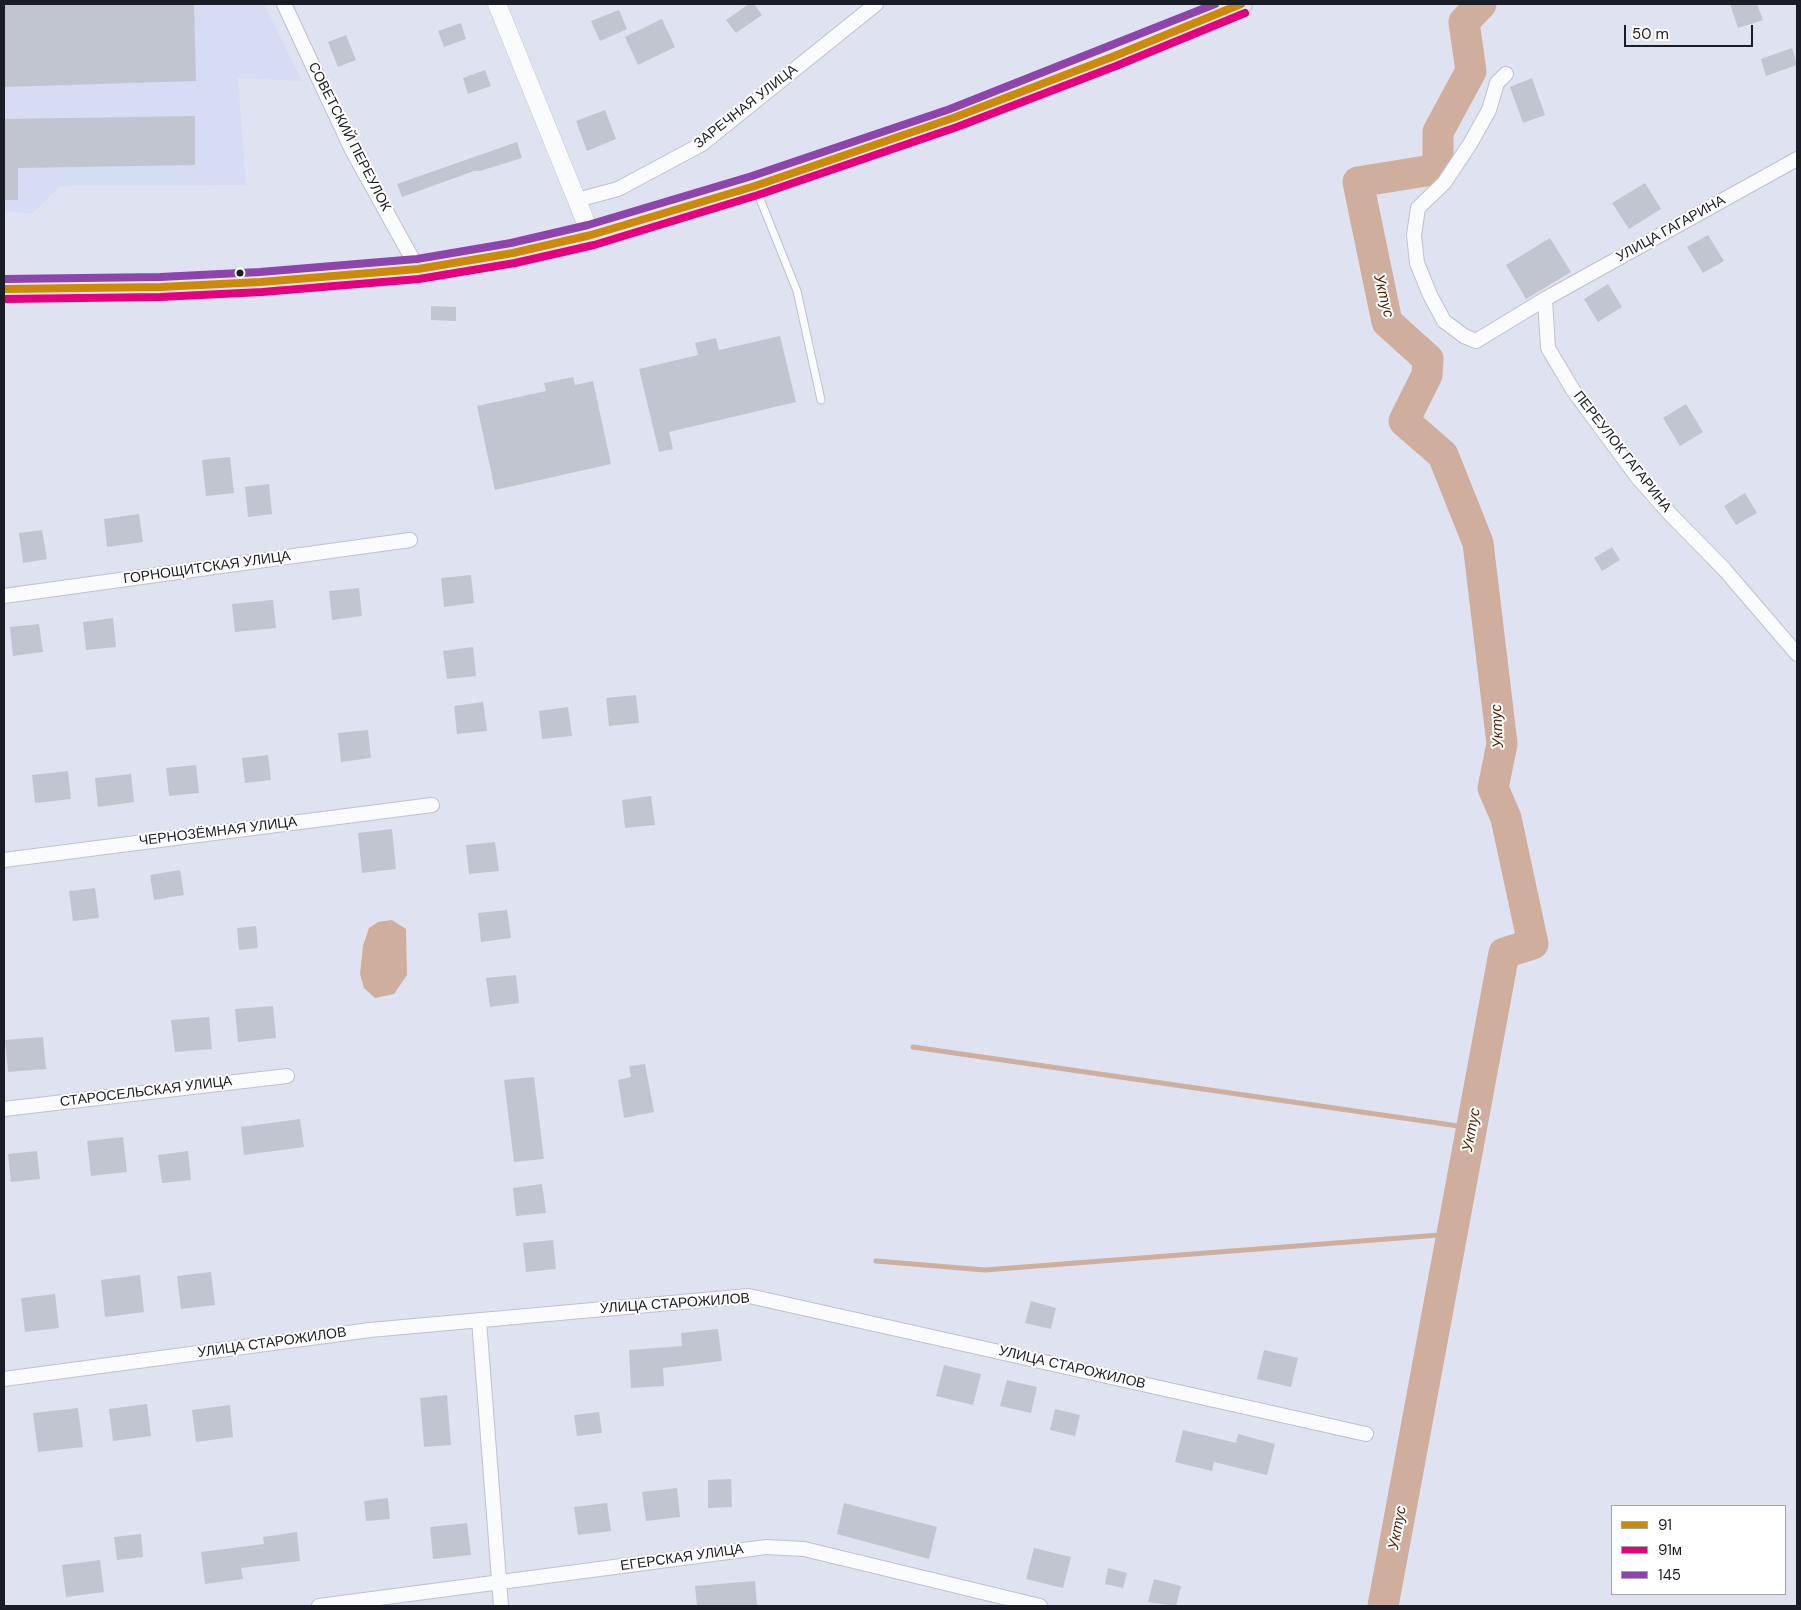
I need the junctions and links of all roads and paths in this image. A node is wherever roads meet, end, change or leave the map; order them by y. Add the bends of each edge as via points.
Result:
1 (284, 4) edge
2 (497, 4) edge
3 (876, 4) edge
4 (1241, 4) edge
5 (1506, 74) dead end
6 (1797, 158) edge
7 (755, 186) junction
8 (577, 200) junction
9 (591, 235) junction
10 (418, 269) junction
11 (4, 289) edge
12 (1545, 299) junction
13 (820, 400) dead end
14 (410, 540) dead end
15 (4, 596) edge
16 (1797, 654) edge
17 (432, 805) dead end
18 (4, 860) edge
19 (288, 1076) dead end
20 (4, 1109) edge
21 (479, 1320) junction
22 (4, 1379) edge
23 (1366, 1434) dead end
24 (499, 1582) junction
25 (343, 1604) edge
26 (319, 1606) edge
27 (501, 1606) edge
28 (1040, 1606) edge

1 - 10 street, СОВЕТСКИЙ ПЕРЕУЛОК via 352,150
2 - 8 street
3 - 8 street, ЗАРЕЧНАЯ УЛИЦА via 702,144 618,189
4 - 7 main road via 953,118
5 - 12 street, УЛИЦА ГАГАРИНА via 1497,83 1490,110 1444,183 1418,208 1414,235 1417,263 1444,321 1476,341
6 - 12 street, УЛИЦА ГАГАРИНА
7 - 9 main road
7 - 13 lane via 797,291
8 - 9 street
9 - 10 main road via 514,253
10 - 11 main road via 242,283
12 - 16 street, ПЕРЕУЛОК ГАГАРИНА via 1548,348 1573,390 1638,478
14 - 15 street, ГОРНОЩИТСКАЯ УЛИЦА
17 - 18 street, ЧЕРНОЗЁМНАЯ УЛИЦА
19 - 20 street, СТАРОСЕЛЬСКАЯ УЛИЦА
21 - 22 street, УЛИЦА СТАРОЖИЛОВ via 370,1330
21 - 23 street, УЛИЦА СТАРОЖИЛОВ via 749,1296
21 - 24 street
24 - 25 street, ЕГЕРСКАЯ УЛИЦА
24 - 27 street
24 - 28 street, ЕГЕРСКАЯ УЛИЦА via 766,1547 804,1549
25 - 26 street, ЕГЕРСКАЯ УЛИЦА

